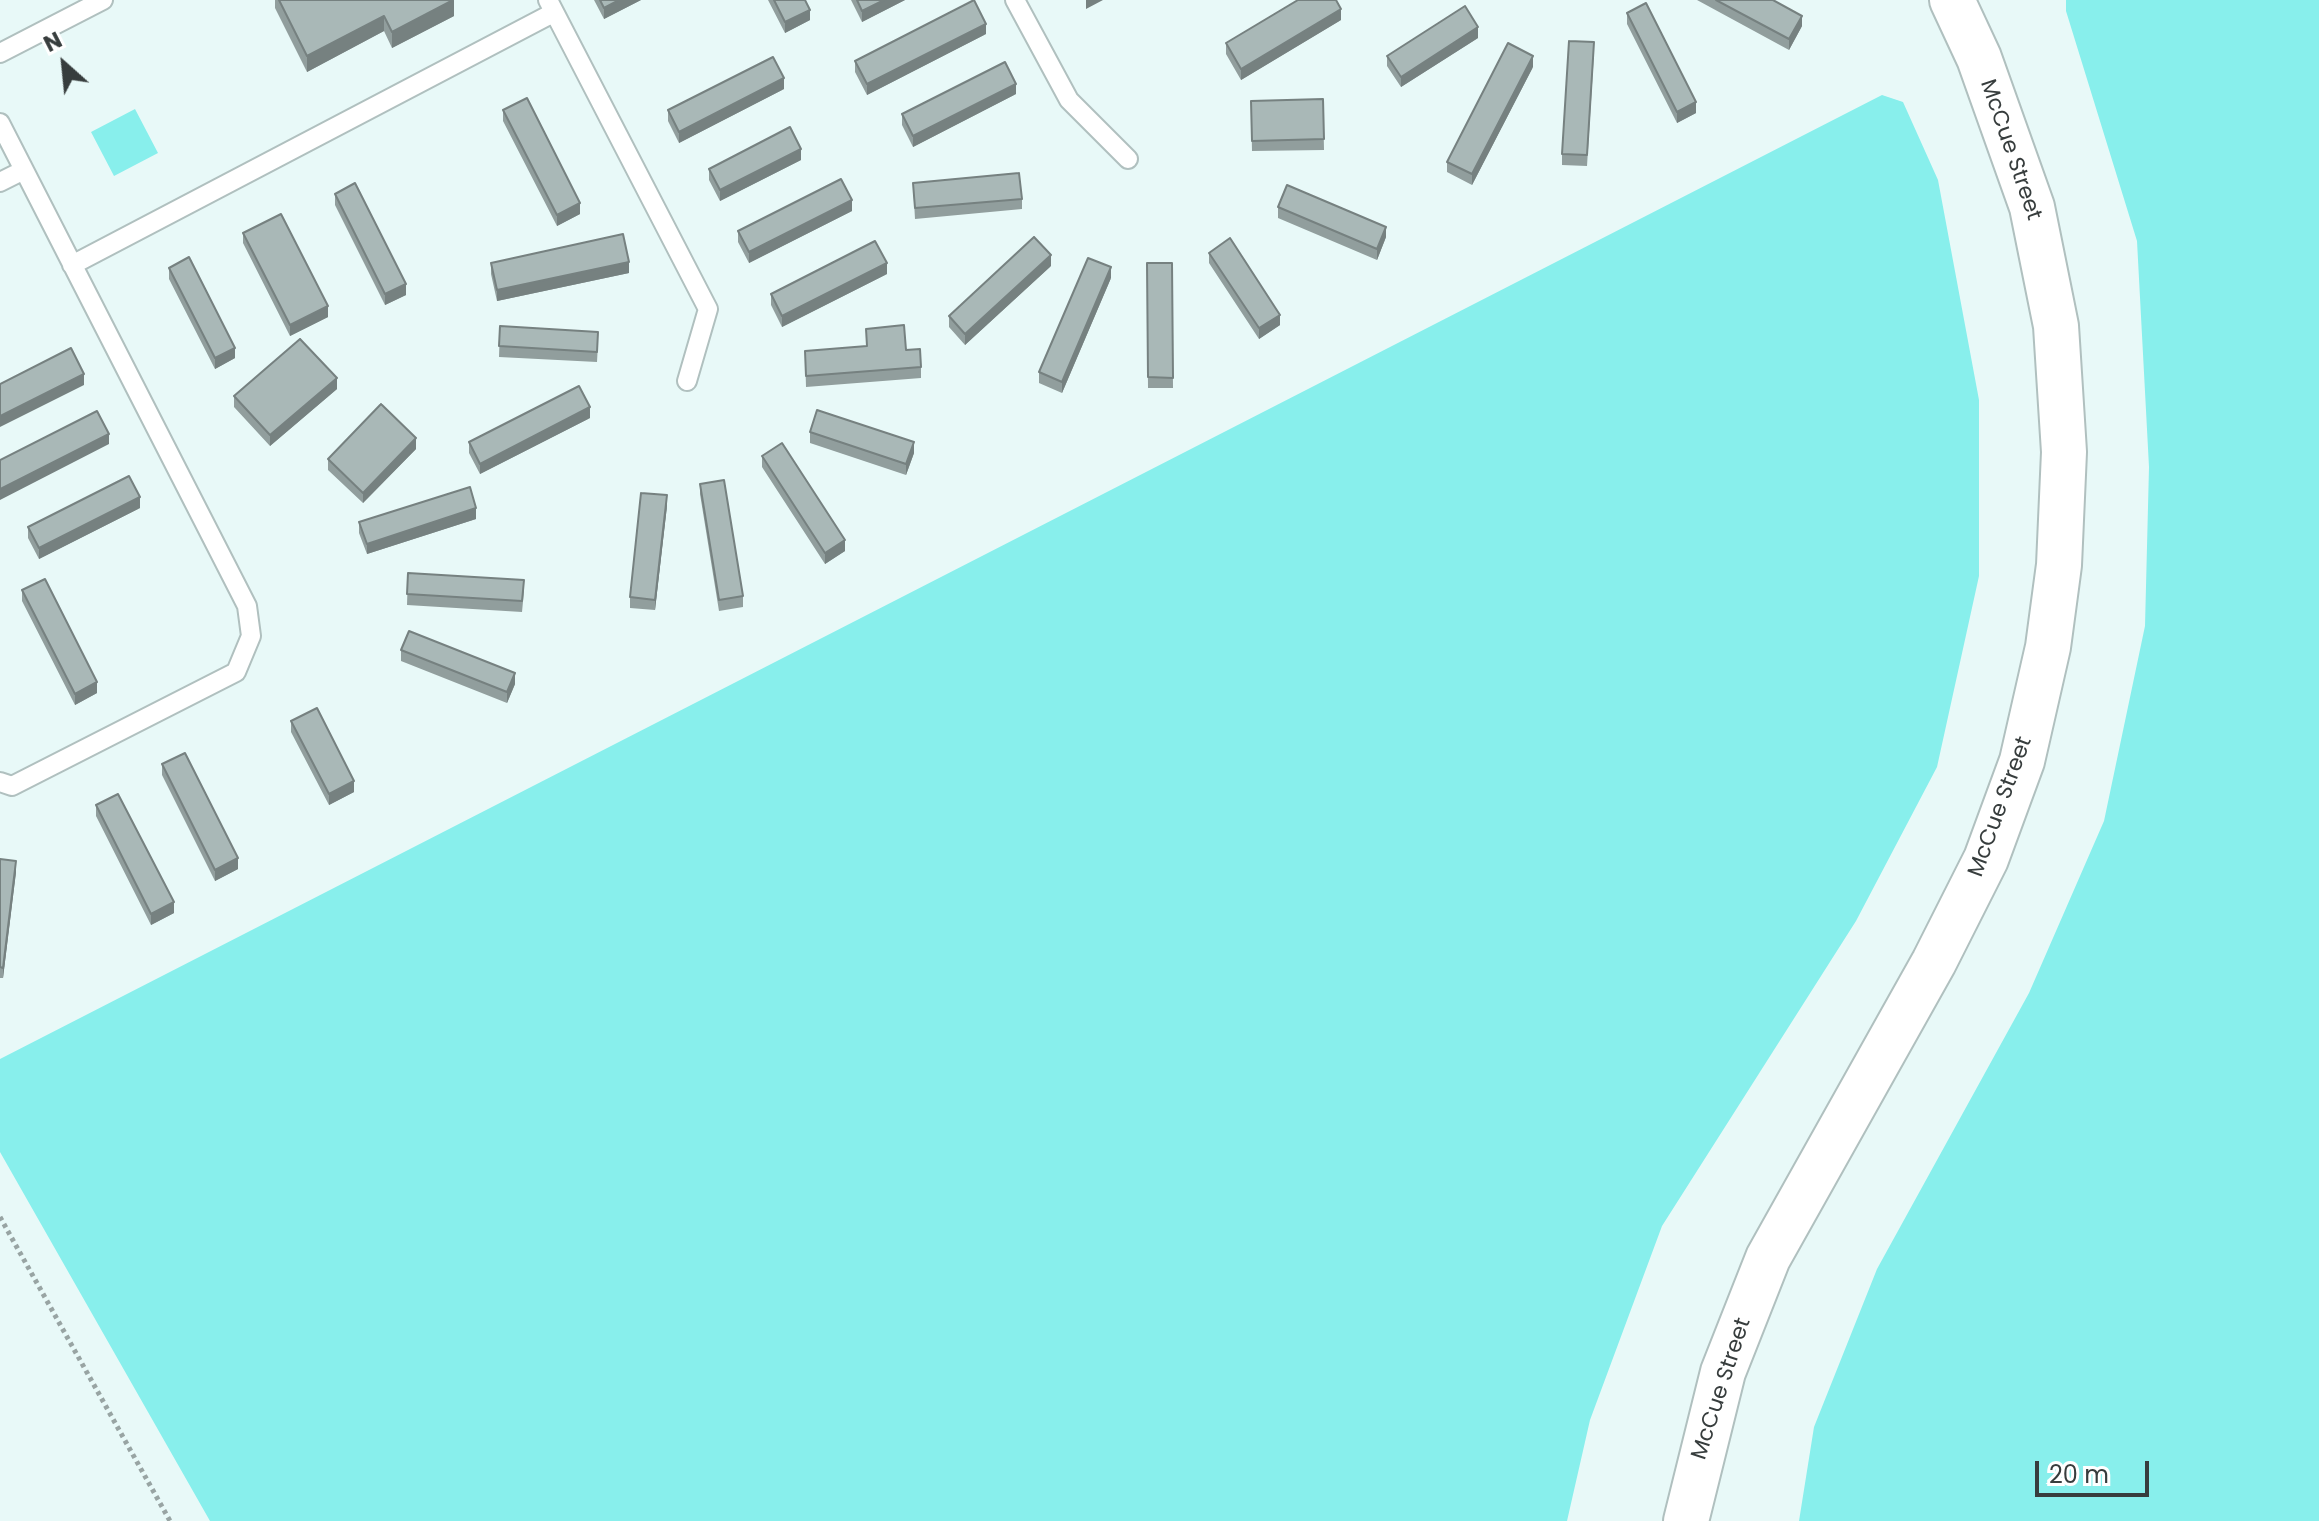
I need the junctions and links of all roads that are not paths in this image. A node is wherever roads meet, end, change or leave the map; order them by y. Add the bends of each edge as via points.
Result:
1 (103, 0) edge
2 (1015, 0) edge
3 (1959, 2) edge
4 (550, 7) edge
5 (0, 53) edge
6 (0, 123) edge
7 (1128, 159) dead end
8 (24, 170) junction
9 (0, 182) edge
10 (72, 265) junction
11 (687, 381) dead end
12 (0, 782) edge
13 (1686, 1521) edge

1 - 5 lane
2 - 7 lane via 1069,100
3 - 13 main road, McCue Street via 2032,207 2056,326 2064,452 2059,565 2048,647 2022,761 1986,859 1768,1258 1723,1372
4 - 10 lane
4 - 11 lane via 708,309
6 - 8 lane
8 - 9 lane
8 - 10 lane
10 - 12 lane via 247,606 251,636 236,672 12,786

